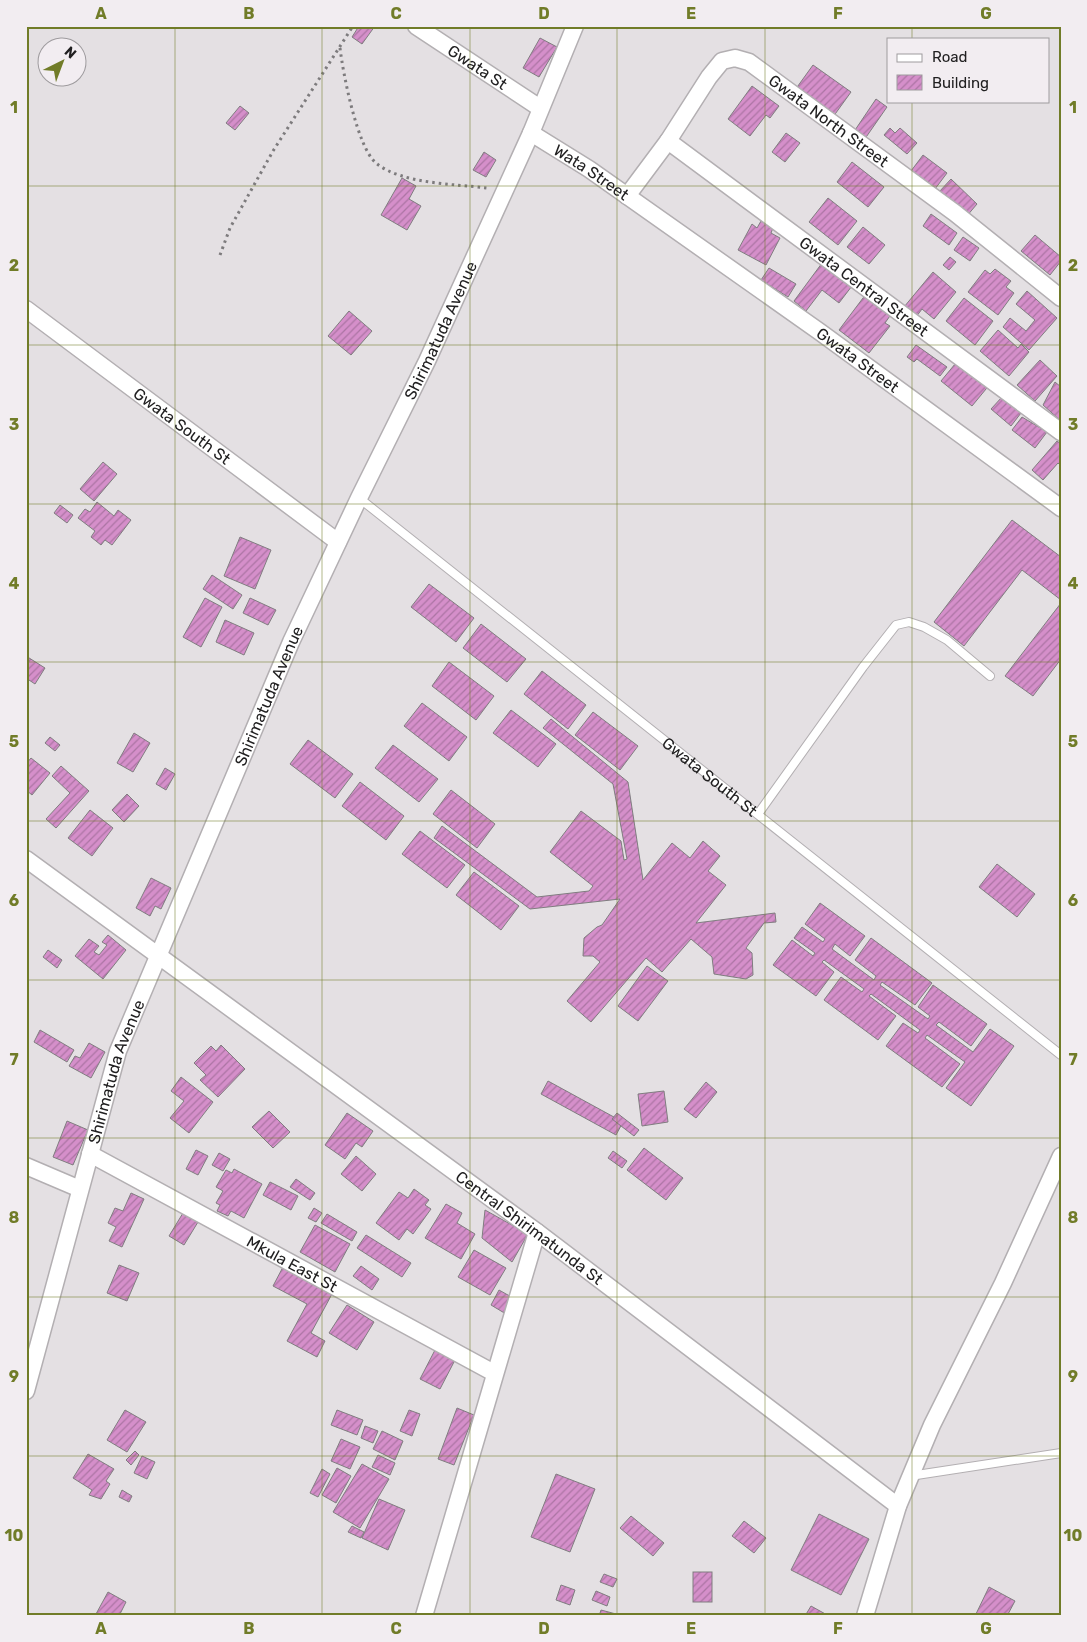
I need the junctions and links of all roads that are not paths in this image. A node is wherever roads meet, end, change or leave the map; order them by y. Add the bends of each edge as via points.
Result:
1 (416, 26) edge
2 (575, 26) edge
3 (540, 108) junction
4 (531, 133) junction
5 (668, 141) junction
6 (627, 196) junction
7 (652, 214) joint
8 (1061, 298) edge
9 (26, 309) edge
10 (1061, 432) edge
11 (359, 498) junction
12 (1061, 508) edge
13 (338, 542) junction
14 (990, 676) dead end
15 (758, 814) junction
16 (26, 859) edge
17 (157, 955) junction
18 (1061, 1056) edge
19 (90, 1154) junction
20 (1061, 1156) edge
21 (26, 1166) edge
22 (80, 1190) junction
23 (537, 1232) junction
24 (494, 1373) junction
25 (26, 1391) edge
26 (1061, 1453) edge
27 (910, 1476) junction
28 (898, 1506) junction
29 (424, 1616) edge
30 (864, 1616) edge

1 - 3 street, Gwata St
2 - 3 street, Shirimatuda Avenue
3 - 4 street, Shirimatuda Avenue
4 - 6 street, Wata Street
4 - 11 street, Shirimatuda Avenue via 427,362
5 - 6 street, Gwata North Street
5 - 8 street, Gwata North Street via 708,77 722,61 735,58 749,62 955,213
5 - 10 street, Gwata Central Street
6 - 7 street, Wata Street
7 - 12 street, Gwata Street
9 - 13 street, Gwata South St
11 - 13 street, Shirimatuda Avenue
11 - 15 lane, Gwata South St
13 - 17 street, Shirimatuda Avenue via 291,642
14 - 15 lane via 947,640 924,627 909,622 896,625
15 - 18 lane, Gwata South St
16 - 17 street, Central Shirimatunda St
17 - 19 street, Shirimatuda Avenue via 118,1051
17 - 23 street, Central Shirimatunda St
19 - 22 street, Shirimatuda Avenue
19 - 24 street, Mkula East St
20 - 27 street
21 - 22 street
22 - 25 street, Shirimatuda Avenue
23 - 24 street
23 - 28 street, Central Shirimatunda St
24 - 29 street
26 - 27 lane
27 - 28 street
28 - 30 street

